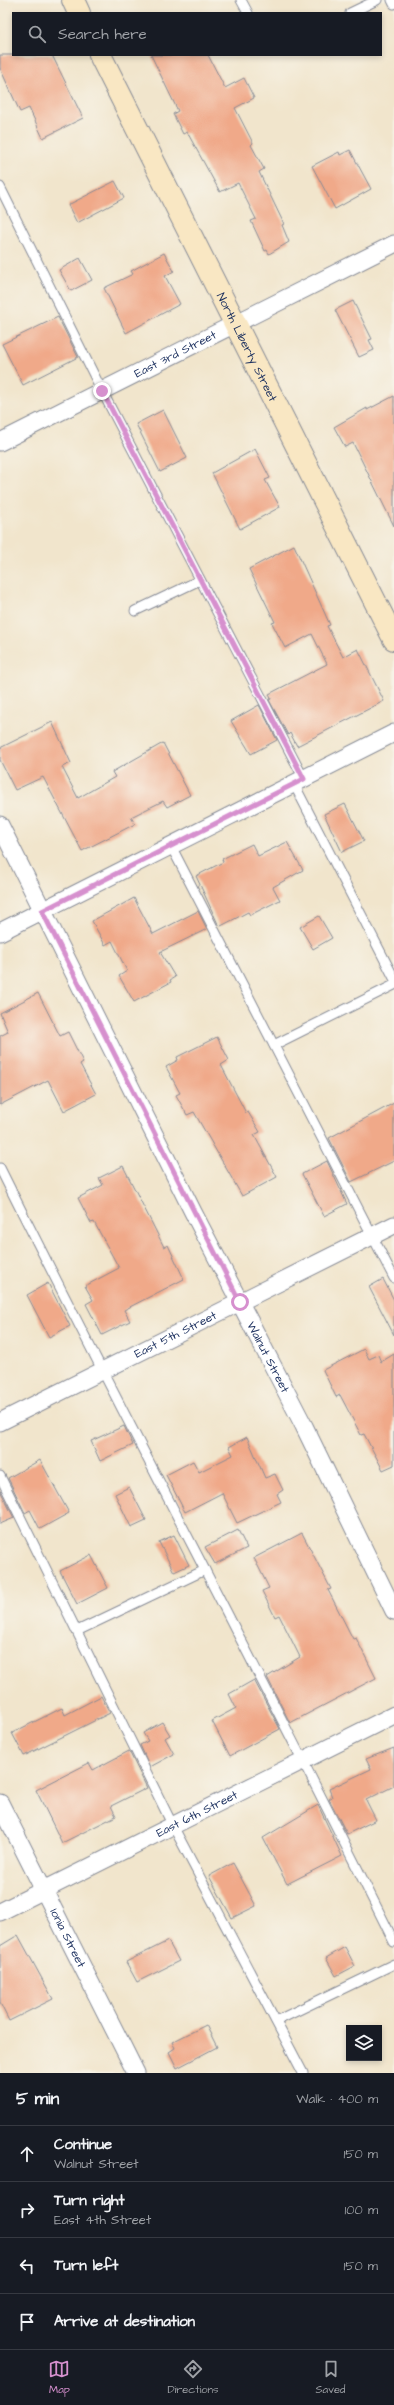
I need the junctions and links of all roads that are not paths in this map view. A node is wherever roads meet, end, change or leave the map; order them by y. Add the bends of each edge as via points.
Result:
1 (73, 0) edge
2 (242, 0) edge
3 (377, 0) edge
4 (392, 0) edge
5 (394, 4) edge
6 (79, 12) edge
7 (248, 12) edge
8 (352, 12) edge
9 (100, 56) edge
10 (1, 193) edge
11 (394, 244) edge
12 (235, 325) junction
13 (102, 391) junction
14 (0, 442) edge
15 (200, 580) junction
16 (135, 611) dead end
17 (394, 639) edge
18 (394, 733) edge
19 (299, 781) junction
20 (0, 825) edge
21 (171, 846) junction
22 (42, 911) junction
23 (0, 932) edge
24 (394, 978) edge
25 (394, 985) edge
26 (274, 1045) junction
27 (0, 1168) edge
28 (3, 1183) edge
29 (394, 1225) edge
30 (373, 1235) junction
31 (394, 1278) edge
32 (240, 1302) junction
33 (101, 1371) junction
34 (0, 1422) edge
35 (0, 1476) edge
36 (205, 1570) junction
37 (394, 1611) edge
38 (77, 1631) junction
39 (394, 1715) edge
40 (304, 1760) junction
41 (0, 1803) edge
42 (173, 1826) junction
43 (44, 1891) junction
44 (0, 1912) edge
45 (394, 1942) edge
46 (394, 1964) edge
47 (276, 2021) junction
48 (136, 2073) edge
49 (303, 2073) edge

1 - 6 street
2 - 7 lane
3 - 8 lane
4 - 5 lane
9 - 12 street, North Liberty Street
10 - 13 lane
11 - 12 street, East 3rd Street
12 - 13 street, East 3rd Street
12 - 17 street, North Liberty Street
13 - 14 street, East 3rd Street
13 - 15 lane
15 - 16 lane
15 - 19 lane
18 - 19 street
19 - 21 street
19 - 24 lane
20 - 22 street, Walnut Street
21 - 22 street
21 - 26 lane
22 - 23 street
22 - 32 street, Walnut Street
25 - 26 lane
26 - 30 lane
27 - 28 lane
28 - 33 lane
29 - 30 street, East 5th Street
30 - 31 lane
30 - 32 street, East 5th Street
32 - 33 street, East 5th Street
32 - 37 street, Walnut Street
33 - 34 street, East 5th Street
33 - 36 lane
35 - 38 lane
36 - 38 lane
36 - 40 lane
38 - 42 lane
39 - 40 street, East 6th Street
40 - 42 street, East 6th Street
40 - 45 lane
41 - 43 street, Ionia Street
42 - 43 street, East 6th Street
42 - 47 lane
43 - 44 street, East 6th Street
43 - 48 street, Ionia Street
46 - 47 lane
47 - 49 lane

